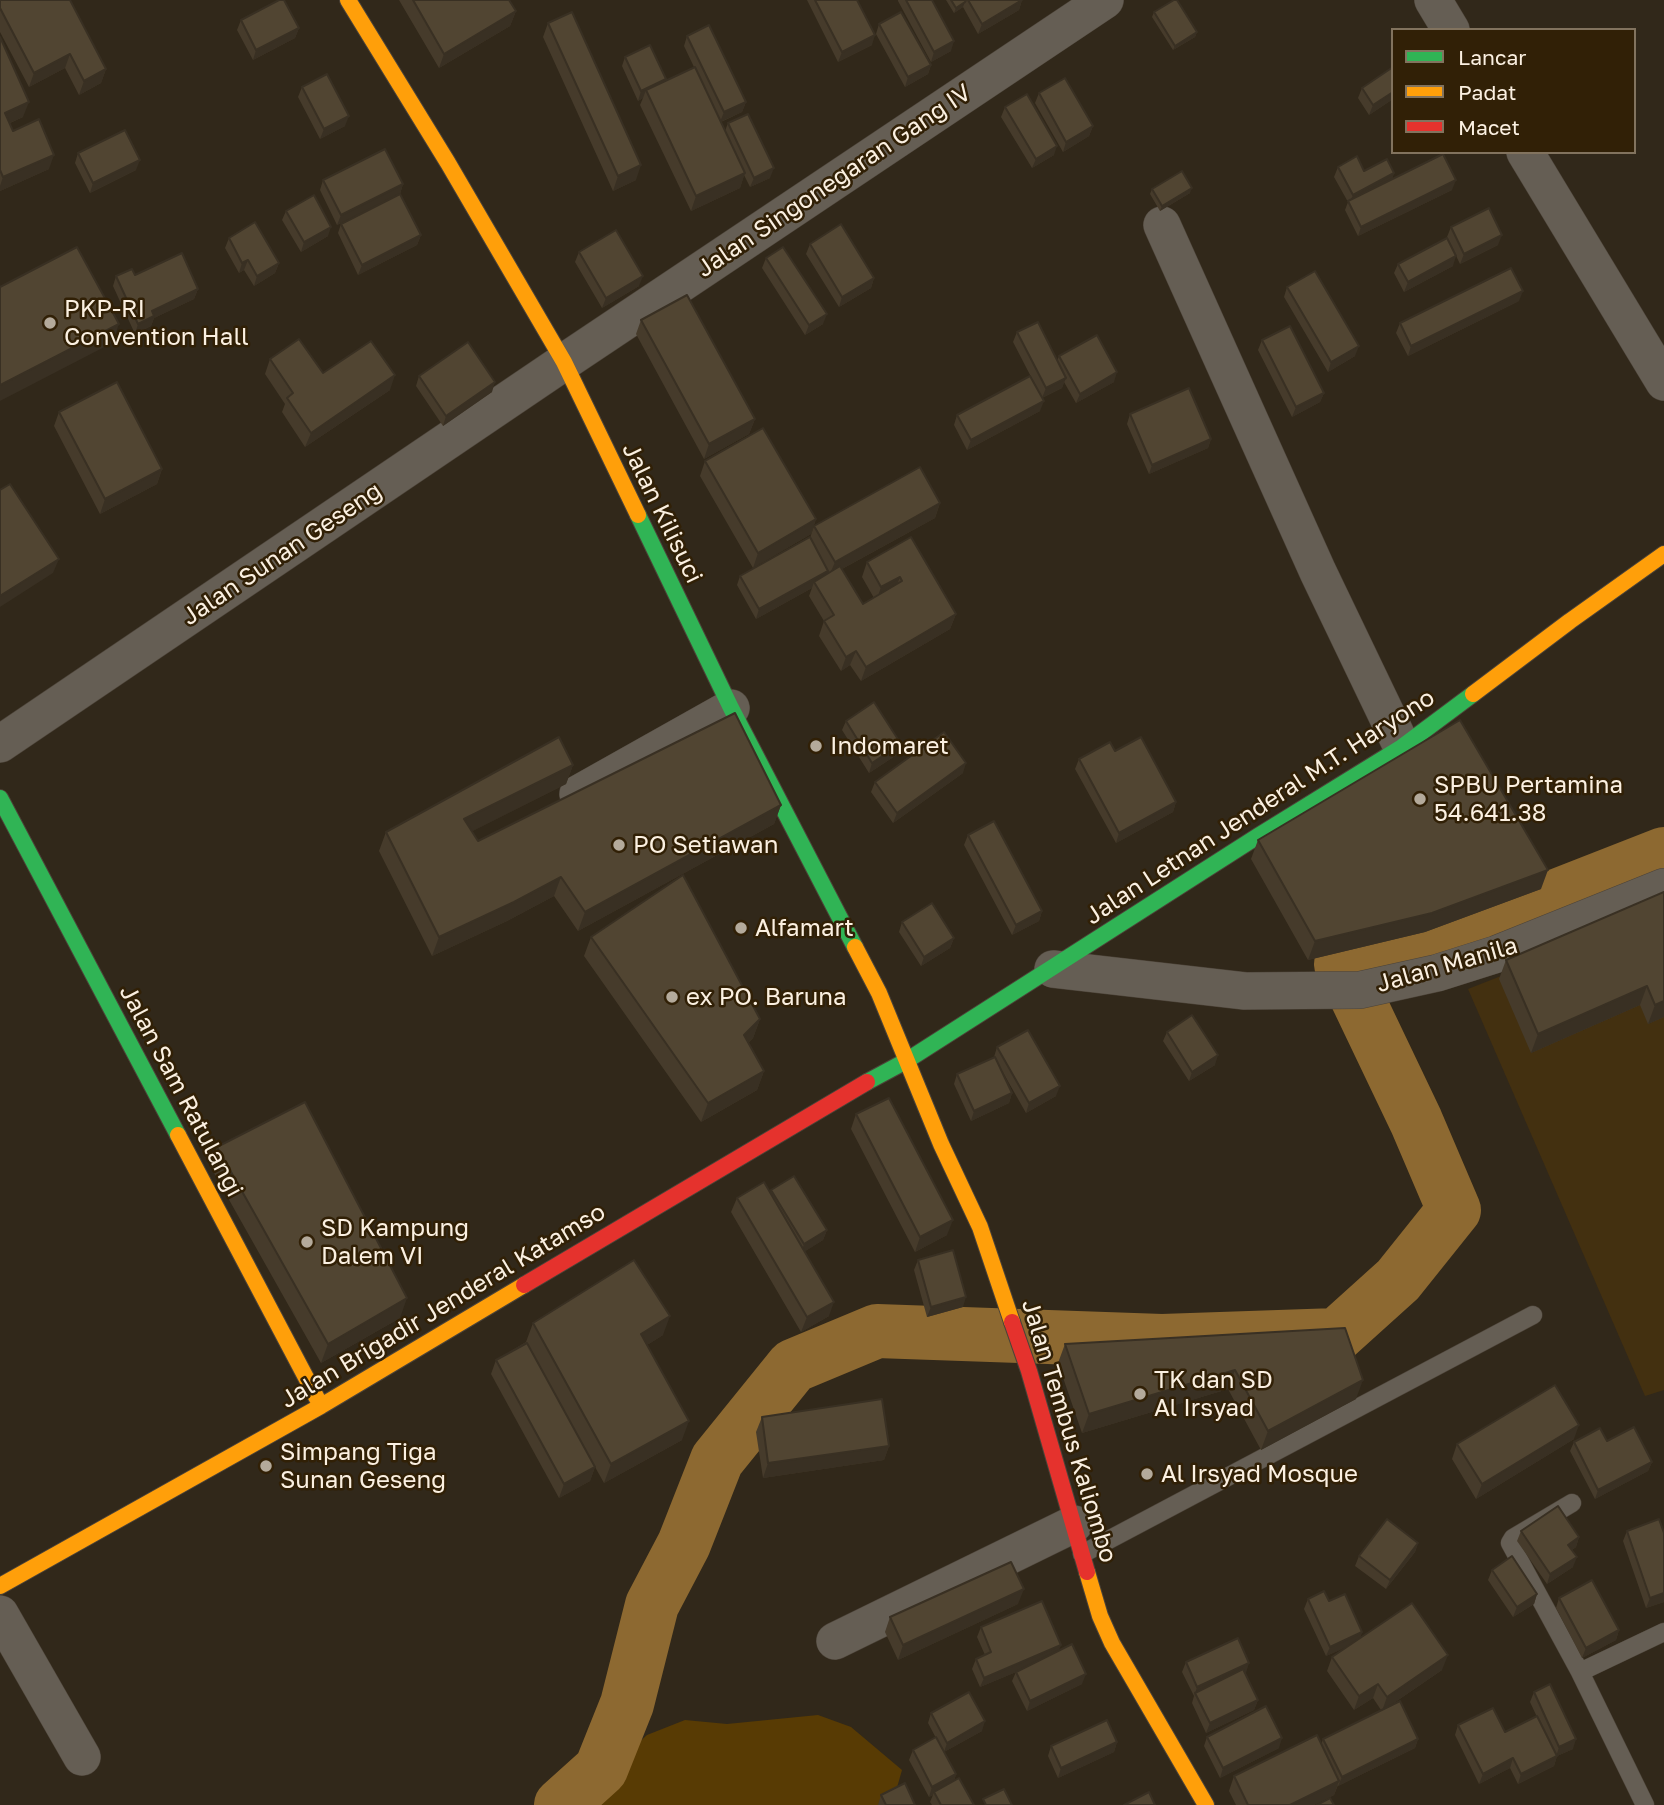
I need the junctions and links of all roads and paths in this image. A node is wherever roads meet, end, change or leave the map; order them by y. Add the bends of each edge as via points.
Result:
1 (348, 0) edge
2 (1105, 0) edge
3 (1433, 0) edge
4 (1063, 11) edge
5 (1450, 28) edge
6 (1525, 154) edge
7 (1162, 225) dead end
8 (564, 362) junction
9 (1664, 382) edge
10 (1664, 554) edge
11 (732, 708) junction
12 (0, 744) edge
13 (1402, 747) junction
14 (0, 799) edge
15 (549, 809) edge
16 (1664, 887) edge
17 (1052, 969) junction
18 (906, 1061) junction
19 (1533, 1315) dead end
20 (321, 1406) junction
21 (1572, 1503) dead end
22 (1078, 1539) junction
23 (0, 1586) edge
24 (0, 1614) edge
25 (1664, 1632) edge
26 (835, 1641) dead end
27 (1580, 1672) junction
28 (82, 1757) dead end
29 (1206, 1805) edge
30 (1645, 1805) edge

1 - 8 main road, Jalan Kilisuci
2 - 4 street, Jalan Singonegaran Gang IV
3 - 5 street
4 - 8 street, Jalan Singonegaran Gang IV
6 - 9 street
7 - 13 street
8 - 11 main road, Jalan Kilisuci
8 - 12 street, Jalan Sunan Geseng
10 - 13 main road, Jalan Letnan Jenderal M.T. Haryono
11 - 15 street
11 - 18 main road, Jalan Kilisuci via 879,993
13 - 17 main road, Jalan Letnan Jenderal M.T. Haryono via 1366,778
14 - 20 main road, Jalan Sam Ratulangi
16 - 17 street, Jalan Manila via 1497,954 1437,973 1352,990 1245,991
17 - 18 main road, Jalan Letnan Jenderal M.T. Haryono
18 - 20 main road, Jalan Brigadir Jenderal Katamso
18 - 22 main road, Jalan Tembus Kaliombo via 980,1227 1029,1371
19 - 22 lane
20 - 23 main road, Jalan Brigadir Jenderal Katamso
21 - 27 lane via 1510,1543
22 - 26 street
22 - 29 main road, Jalan Tembus Kaliombo via 1112,1643
24 - 28 street
25 - 27 lane
27 - 30 lane

